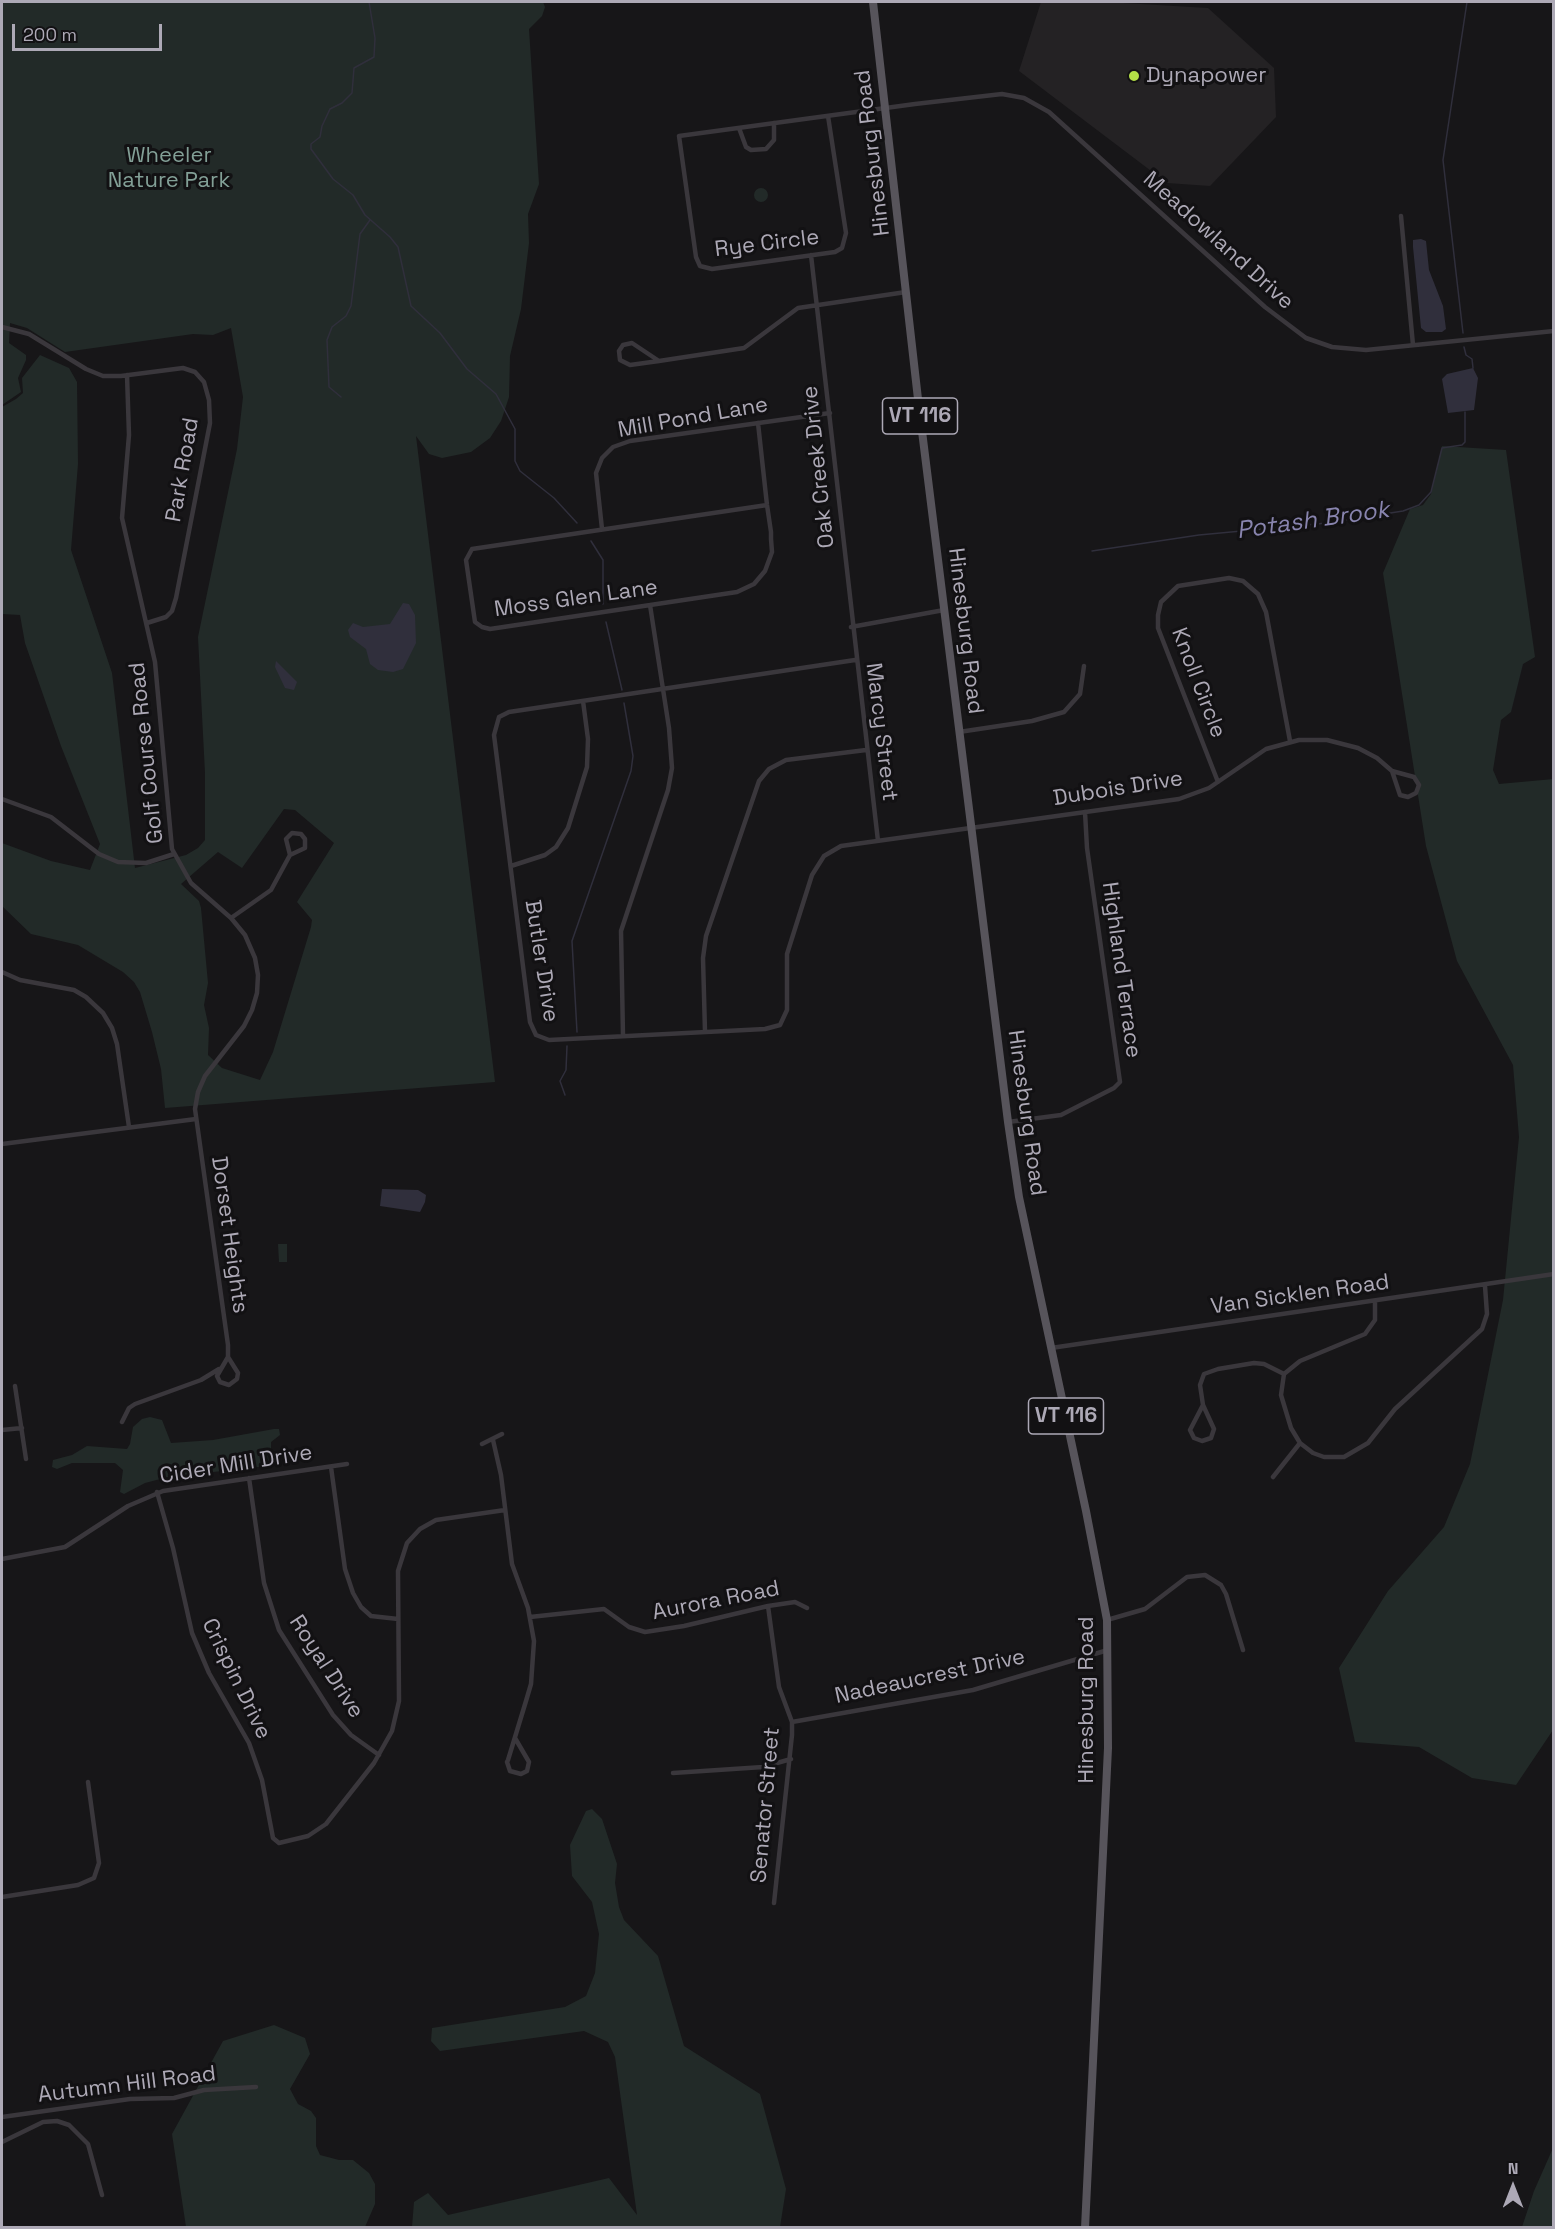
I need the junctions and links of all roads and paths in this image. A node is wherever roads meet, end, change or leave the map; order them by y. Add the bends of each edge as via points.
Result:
1 (873, 2) edge
2 (886, 108) junction
3 (828, 116) junction
4 (774, 123) junction
5 (739, 128) junction
6 (1401, 216) dead end
7 (811, 255) junction
8 (906, 292) junction
9 (817, 305) junction
10 (2, 327) edge
11 (1554, 331) edge
12 (1413, 345) junction
13 (659, 361) junction
14 (127, 375) junction
15 (830, 413) junction
16 (758, 423) junction
17 (767, 505) junction
18 (602, 529) junction
19 (650, 605) junction
20 (944, 610) junction
21 (147, 623) junction
22 (851, 627) junction
23 (855, 660) junction
24 (1084, 666) dead end
25 (663, 689) junction
26 (583, 701) junction
27 (959, 732) junction
28 (1290, 741) junction
29 (866, 750) junction
30 (1392, 771) junction
31 (1218, 782) junction
32 (2, 799) edge
33 (1085, 812) junction
34 (970, 829) junction
35 (878, 841) junction
36 (174, 854) junction
37 (290, 855) junction
38 (511, 866) junction
39 (231, 918) junction
40 (2, 972) edge
41 (705, 1032) junction
42 (623, 1036) junction
43 (196, 1119) junction
44 (1008, 1122) junction
45 (129, 1127) junction
46 (2, 1144) edge
47 (1554, 1274) edge
48 (1485, 1286) junction
49 (1375, 1301) junction
50 (1052, 1348) junction
51 (228, 1357) junction
52 (219, 1369) junction
53 (1284, 1374) junction
54 (15, 1386) dead end
55 (1203, 1405) junction
56 (122, 1422) dead end
57 (22, 1428) junction
58 (2, 1430) edge
59 (502, 1434) dead end
60 (493, 1440) junction
61 (1300, 1443) junction
62 (482, 1444) dead end
63 (26, 1459) dead end
64 (347, 1464) dead end
65 (331, 1467) junction
66 (1273, 1477) dead end
67 (249, 1478) junction
68 (157, 1492) junction
69 (505, 1510) junction
70 (2, 1559) edge
71 (768, 1606) junction
72 (807, 1608) dead end
73 (530, 1617) junction
74 (398, 1620) junction
75 (1107, 1620) junction
76 (1109, 1650) junction
77 (1243, 1650) dead end
78 (792, 1722) junction
79 (514, 1738) junction
80 (379, 1755) junction
81 (791, 1759) junction
82 (673, 1773) dead end
83 (88, 1782) dead end
84 (2, 1897) edge
85 (774, 1903) dead end
86 (256, 2087) dead end
87 (2, 2117) edge
88 (2, 2142) edge
89 (102, 2195) dead end
90 (1085, 2228) edge

1 - 2 main road, Hinesburg Road / VT 116
2 - 3 street, Rye Circle
2 - 8 main road, Hinesburg Road / VT 116
2 - 12 street, Meadowland Drive via 993,94 1024,98 1049,112 1294,331 1319,344 1345,349
3 - 4 street, Rye Circle
3 - 7 street, Rye Circle via 846,239 837,251
4 - 5 street, Rye Circle
4 - 5 street via 773,143 760,150 746,147
5 - 7 street, Rye Circle via 680,136 697,262 710,269
6 - 12 street
7 - 9 street, Oak Creek Drive
8 - 9 street
8 - 20 main road, Hinesburg Road / VT 116
9 - 13 street via 798,308 747,347
9 - 15 street, Oak Creek Drive
10 - 14 street, Park Road via 29,334 92,372 109,377
11 - 12 street, Meadowland Drive
13 - 13 street via 628,365 620,360 619,351 623,345 632,343
14 - 21 street, Golf Course Road via 129,435 122,518
14 - 21 street, Park Road via 188,369 201,378 209,400 207,438 175,604 166,617
15 - 16 street, Mill Pond Lane
15 - 22 street, Oak Creek Drive
16 - 17 street, Moss Glen Lane
16 - 18 street, Mill Pond Lane via 630,441 613,447 602,458 596,473
17 - 18 street, Moss Glen Lane
17 - 19 street, Moss Glen Lane via 771,559 754,585 737,592
18 - 19 street, Moss Glen Lane via 472,549 466,560 475,622 490,629
19 - 25 street
20 - 22 street
20 - 27 main road, Hinesburg Road / VT 116
21 - 36 street, Golf Course Road via 157,676
22 - 23 street, Marcy Street
23 - 25 street, Butler Drive
23 - 29 street, Marcy Street
24 - 27 street via 1080,694 1064,712
25 - 26 street, Butler Drive
25 - 42 street via 672,768 621,931
26 - 38 street via 587,767 568,828 561,841 545,855
26 - 38 street, Butler Drive via 505,713 495,723
27 - 34 main road, Hinesburg Road / VT 116
28 - 30 street, Dubois Drive via 1318,739 1343,743 1373,756
28 - 31 street, Dubois Drive via 1259,753
28 - 31 street, Knoll Circle via 1266,612 1258,594 1247,583 1228,578 1178,586 1161,602 1158,628
29 - 35 street, Marcy Street
29 - 41 street via 786,760 769,769 759,781 706,936
30 - 30 street, Dubois Drive via 1400,795 1416,793 1419,785 1414,777
31 - 33 street, Dubois Drive via 1173,800
32 - 36 street via 51,817 99,854 118,862 146,863
33 - 34 street, Dubois Drive
33 - 44 street, Highland Terrace via 1120,1082 1058,1116
34 - 35 street, Butler Drive
34 - 44 main road, Hinesburg Road / VT 116
35 - 41 street, Butler Drive via 834,849 815,868 787,954 787,1010 783,1021 771,1028
36 - 39 street, Golf Course Road via 191,883
37 - 37 street via 305,848 301,834 292,833 286,839
37 - 39 street via 271,890
38 - 42 street, Butler Drive via 532,1030 549,1040
39 - 43 street, Golf Course Road via 245,935 255,958 257,993 244,1026 201,1083
40 - 45 street via 21,980 74,990 104,1013 117,1044
41 - 42 street, Butler Drive
43 - 45 street
43 - 51 street, Dorset Heights
44 - 50 main road, Hinesburg Road / VT 116 via 1019,1197
45 - 46 street
47 - 48 street, Van Sicklen Road
48 - 49 street, Van Sicklen Road
48 - 61 street via 1487,1314 1479,1332 1395,1409 1362,1448 1350,1455 1330,1458 1313,1453
49 - 50 street, Van Sicklen Road
49 - 53 street via 1375,1320 1365,1334 1300,1361
50 - 75 main road, Hinesburg Road / VT 116
51 - 52 street
51 - 52 street, Dorset Heights via 237,1370 237,1379 232,1384 223,1383
52 - 56 street via 201,1380 135,1404
53 - 55 street via 1259,1363 1212,1370 1200,1381
53 - 61 street via 1282,1401
54 - 57 street
55 - 55 street via 1190,1430 1194,1438 1202,1441 1211,1438 1214,1429
57 - 58 street
57 - 63 street
59 - 60 street
60 - 62 street
60 - 69 street
61 - 66 street
64 - 65 street, Cider Mill Drive
65 - 67 street, Cider Mill Drive
65 - 74 street via 345,1569 353,1593 371,1616
67 - 68 street, Cider Mill Drive
67 - 80 street, Royal Drive via 264,1583 279,1630 333,1715 351,1735
68 - 70 street, Cider Mill Drive via 65,1547
68 - 80 street, Crispin Drive via 192,1633 209,1673 253,1751 276,1842 308,1836 326,1824
69 - 73 street via 513,1569
69 - 74 street via 441,1518 416,1532 400,1560
71 - 72 street, Aurora Road via 795,1602
71 - 73 street, Aurora Road via 645,1632 629,1627 604,1609
71 - 78 street, Senator Street via 779,1687
73 - 79 street via 534,1667
74 - 80 street via 397,1716
75 - 76 main road, Hinesburg Road / VT 116
75 - 77 street via 1145,1609 1187,1577 1204,1575 1221,1585 1226,1594
76 - 78 street, Nadeaucrest Drive via 973,1690
76 - 90 main road, Hinesburg Road / VT 116 via 1108,1748
78 - 81 street, Senator Street
79 - 79 street via 507,1764 512,1772 521,1774 530,1762
81 - 82 street via 763,1767
81 - 85 street, Senator Street
83 - 84 street via 99,1863 94,1878 83,1884
86 - 87 street, Autumn Hill Road via 204,2090 174,2098 119,2101
88 - 89 street via 43,2122 69,2125 88,2144

